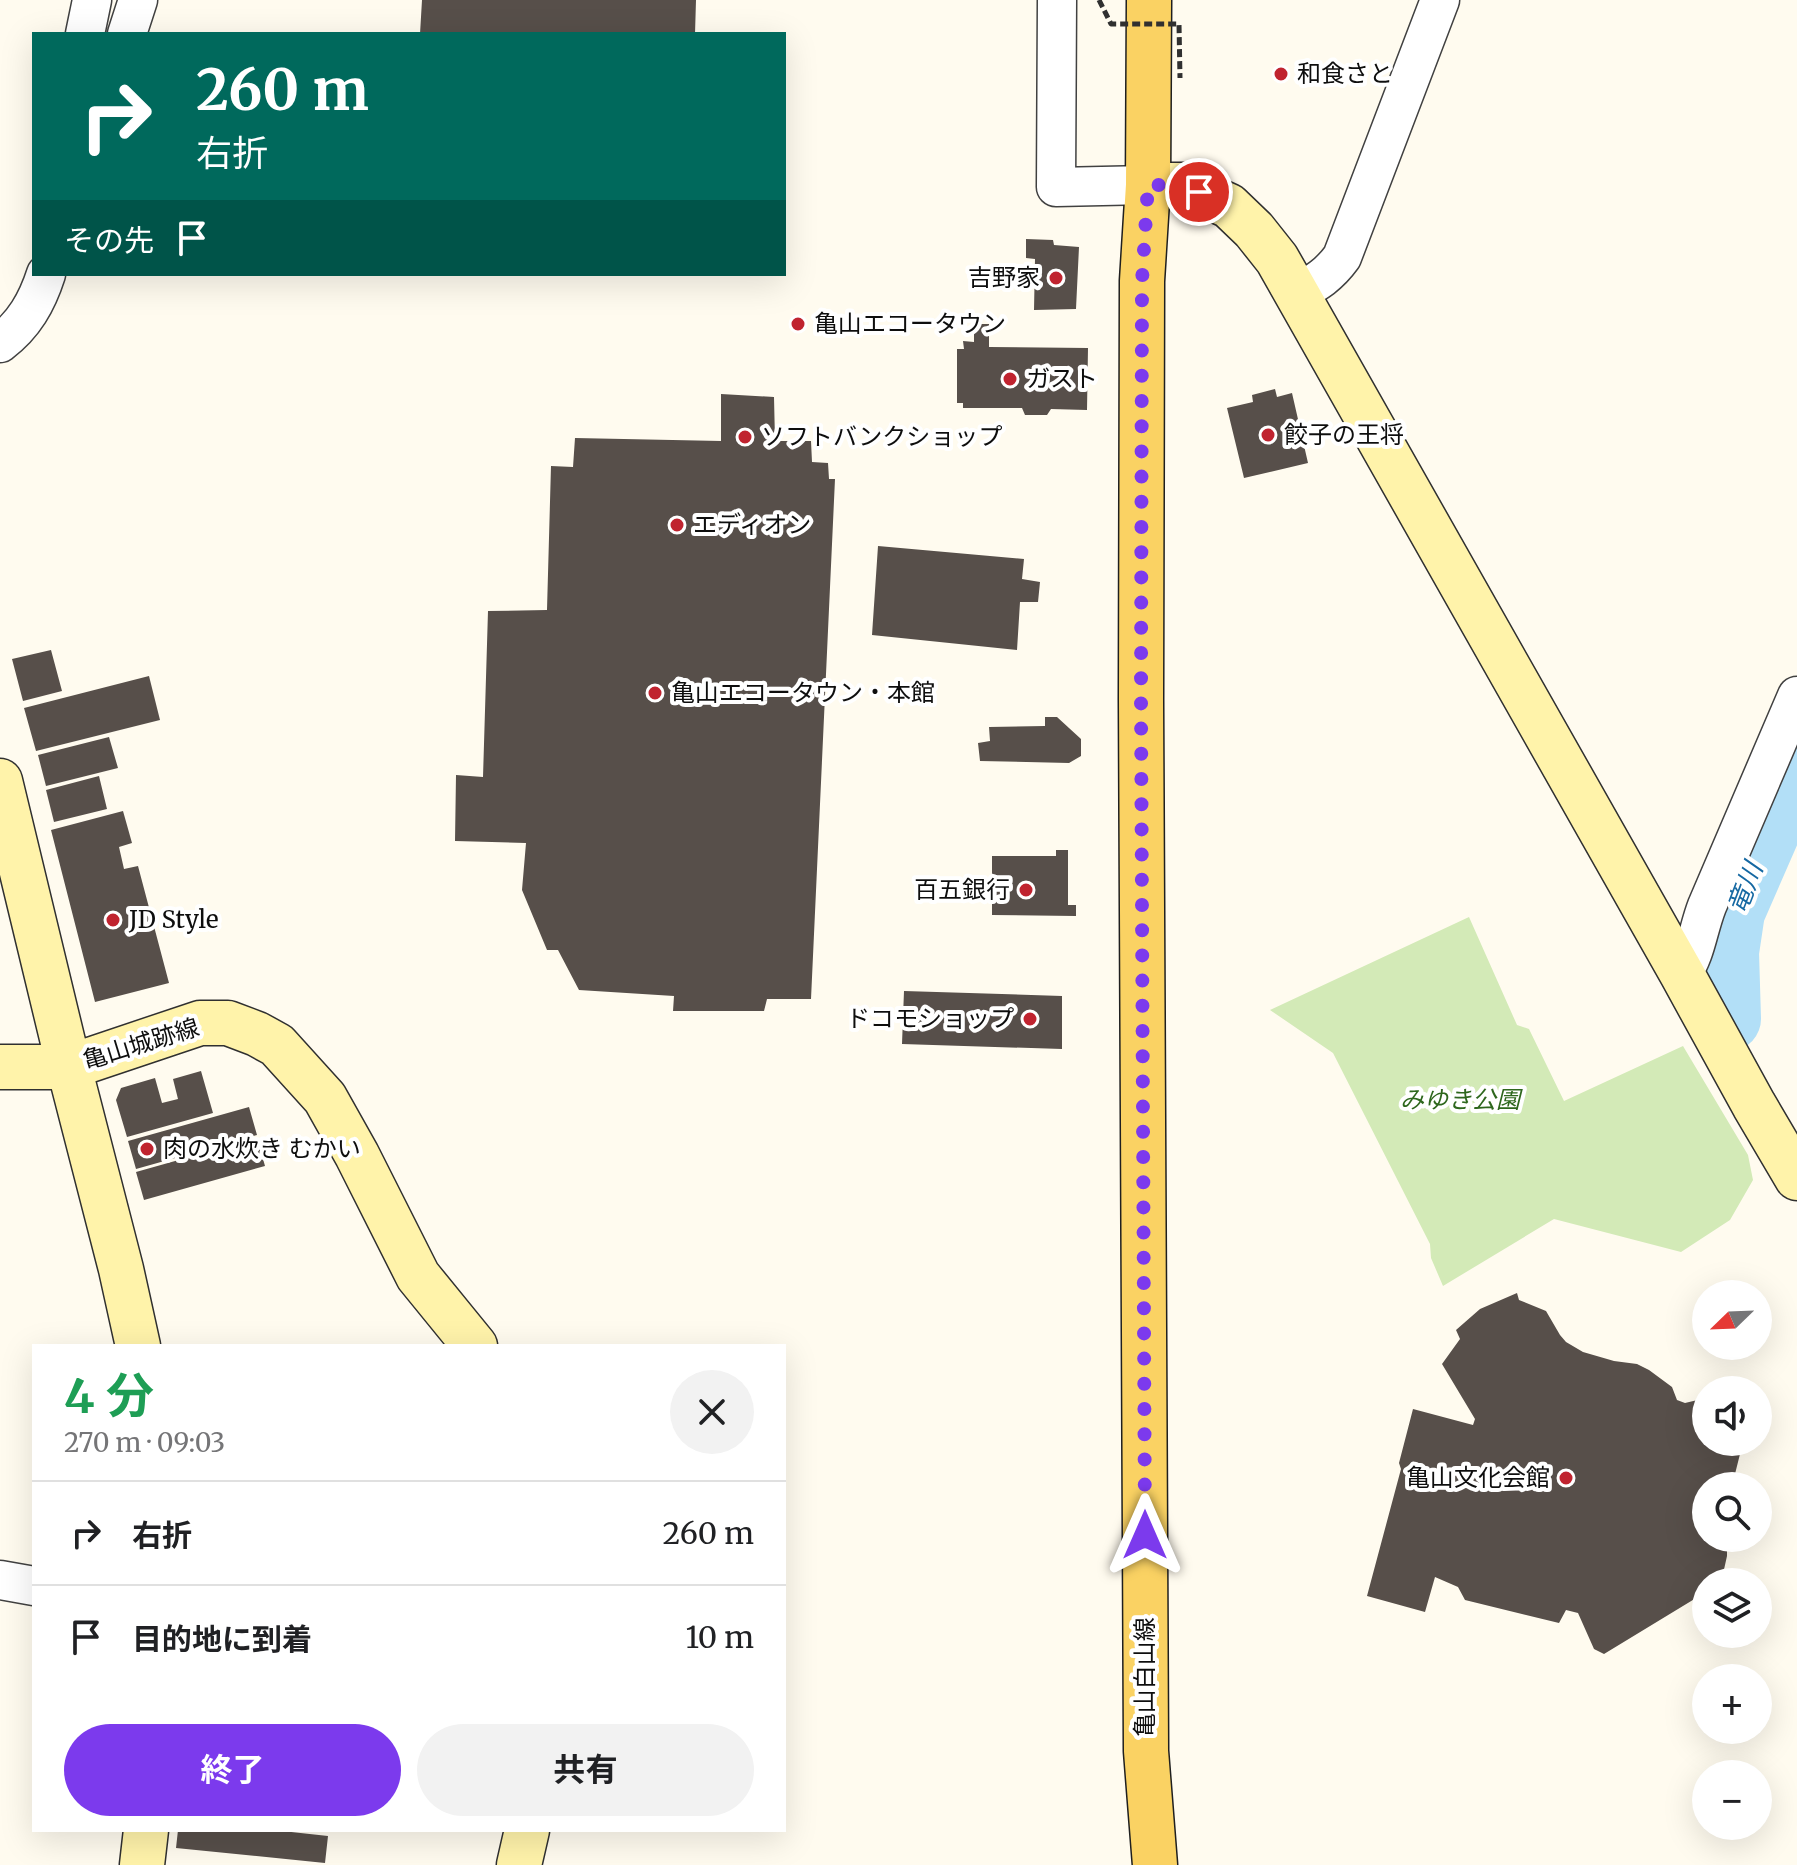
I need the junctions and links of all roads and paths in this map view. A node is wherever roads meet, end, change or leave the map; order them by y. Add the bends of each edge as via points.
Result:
1 (92, 0) edge
2 (138, 0) edge
3 (1057, 0) edge
4 (1099, 0) edge
5 (1149, 0) edge
6 (1440, 0) edge
7 (85, 32) edge
8 (128, 32) edge
9 (1180, 78) dead end
10 (1148, 185) junction
11 (45, 276) edge
12 (1298, 293) junction
13 (0, 343) edge
14 (1797, 696) edge
15 (0, 781) edge
16 (1682, 974) junction
17 (0, 1067) edge
18 (69, 1067) junction
19 (1797, 1178) edge
20 (138, 1344) edge
21 (473, 1344) edge
22 (0, 1580) edge
23 (32, 1586) edge
24 (146, 1832) edge
25 (527, 1832) edge
26 (142, 1865) edge
27 (519, 1865) edge
28 (1155, 1865) edge

1 - 7 street
2 - 8 street
3 - 10 street via 1056,187
4 - 9 path, bridge via 1111,24 1179,24
5 - 10 main road, 亀山白山線
6 - 12 street via 1342,257 1322,279
10 - 12 street via 1183,185 1229,206 1277,259
10 - 28 main road, 亀山白山線 via 1142,281 1141,773 1146,1751
11 - 13 street via 32,309
12 - 16 street
14 - 16 street
15 - 18 street
16 - 19 street
17 - 18 street
18 - 20 street, 亀山城跡線
18 - 21 street, 亀山城跡線 via 200,1023 228,1023 277,1045 325,1098 418,1276
22 - 23 street
24 - 26 street
25 - 27 street

